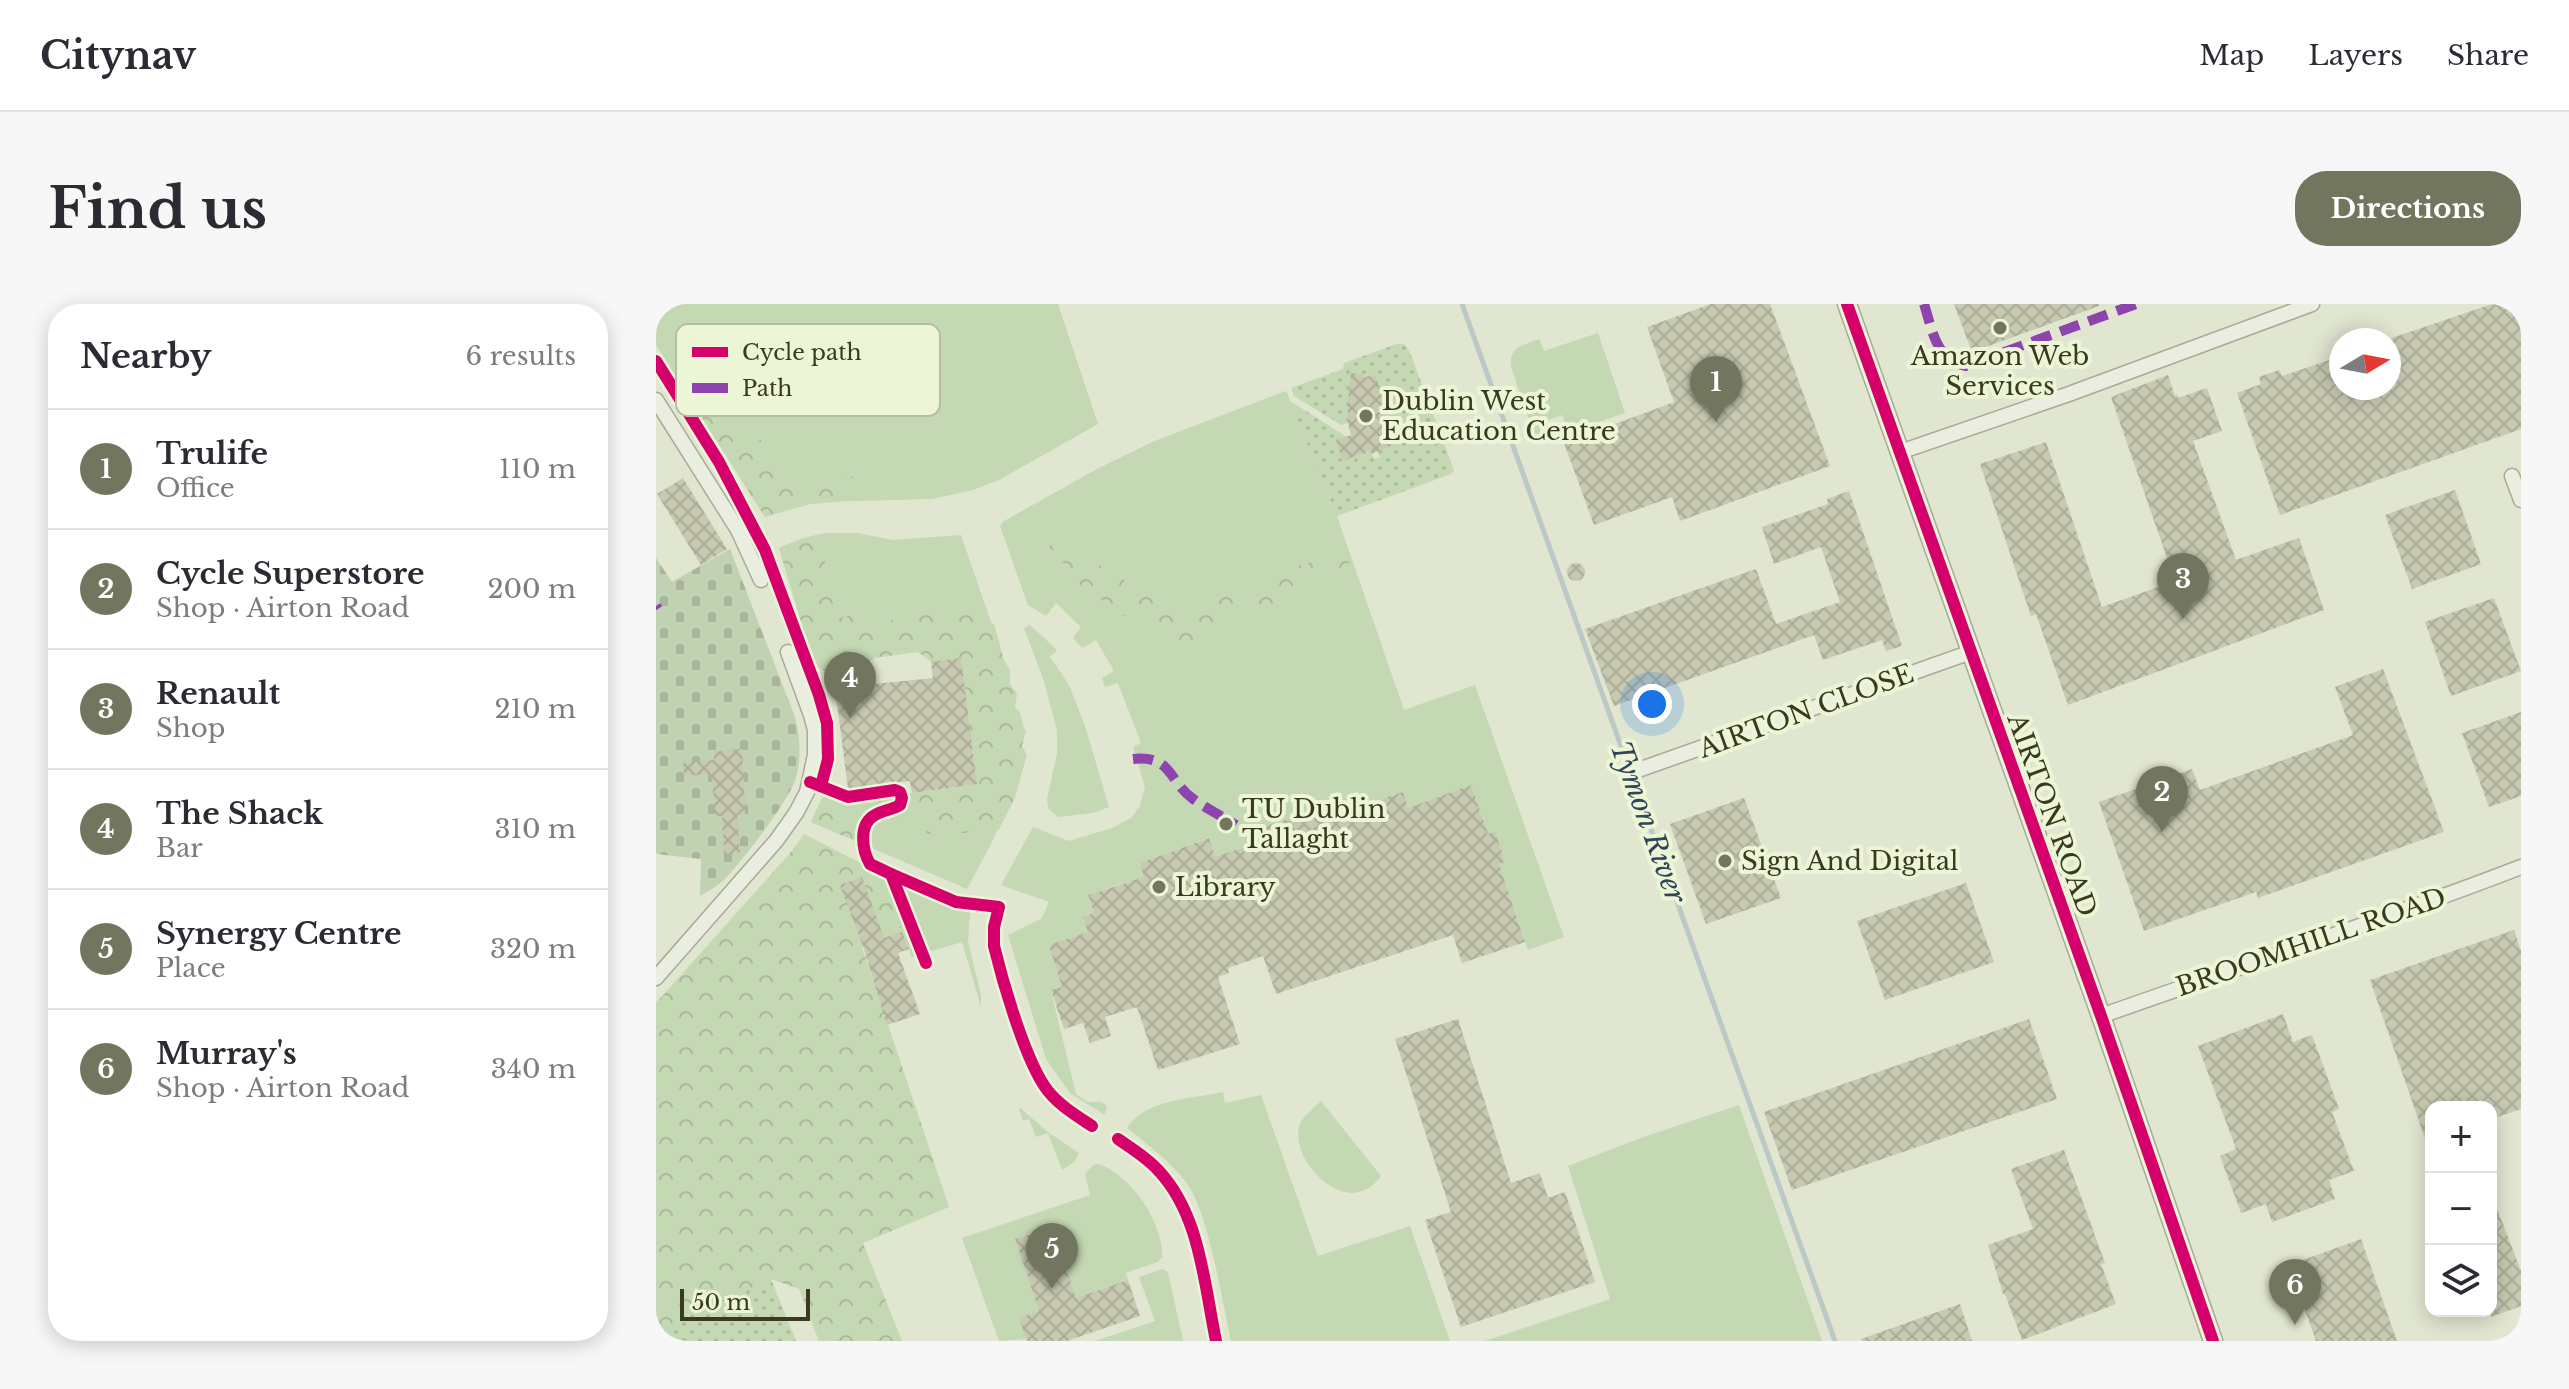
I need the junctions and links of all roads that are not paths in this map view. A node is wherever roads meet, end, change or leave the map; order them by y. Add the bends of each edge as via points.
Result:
1 (1847, 304) edge
2 (2312, 304) edge
3 (656, 400) edge
4 (1900, 452) junction
5 (2512, 476) dead end
6 (2521, 500) edge
7 (761, 580) dead end
8 (788, 652) dead end
9 (1971, 652) junction
10 (1641, 769) dead end
11 (2521, 867) edge
12 (656, 978) edge
13 (2101, 1016) junction
14 (2213, 1341) edge

1 - 4 street, AIRTON ROAD
2 - 4 street
3 - 7 street via 731,518
4 - 9 street, AIRTON ROAD
5 - 6 street
8 - 12 street via 815,730 807,792 776,841
9 - 10 street, AIRTON CLOSE
9 - 13 street, AIRTON ROAD
11 - 13 street, BROOMHILL ROAD
13 - 14 street, AIRTON ROAD

